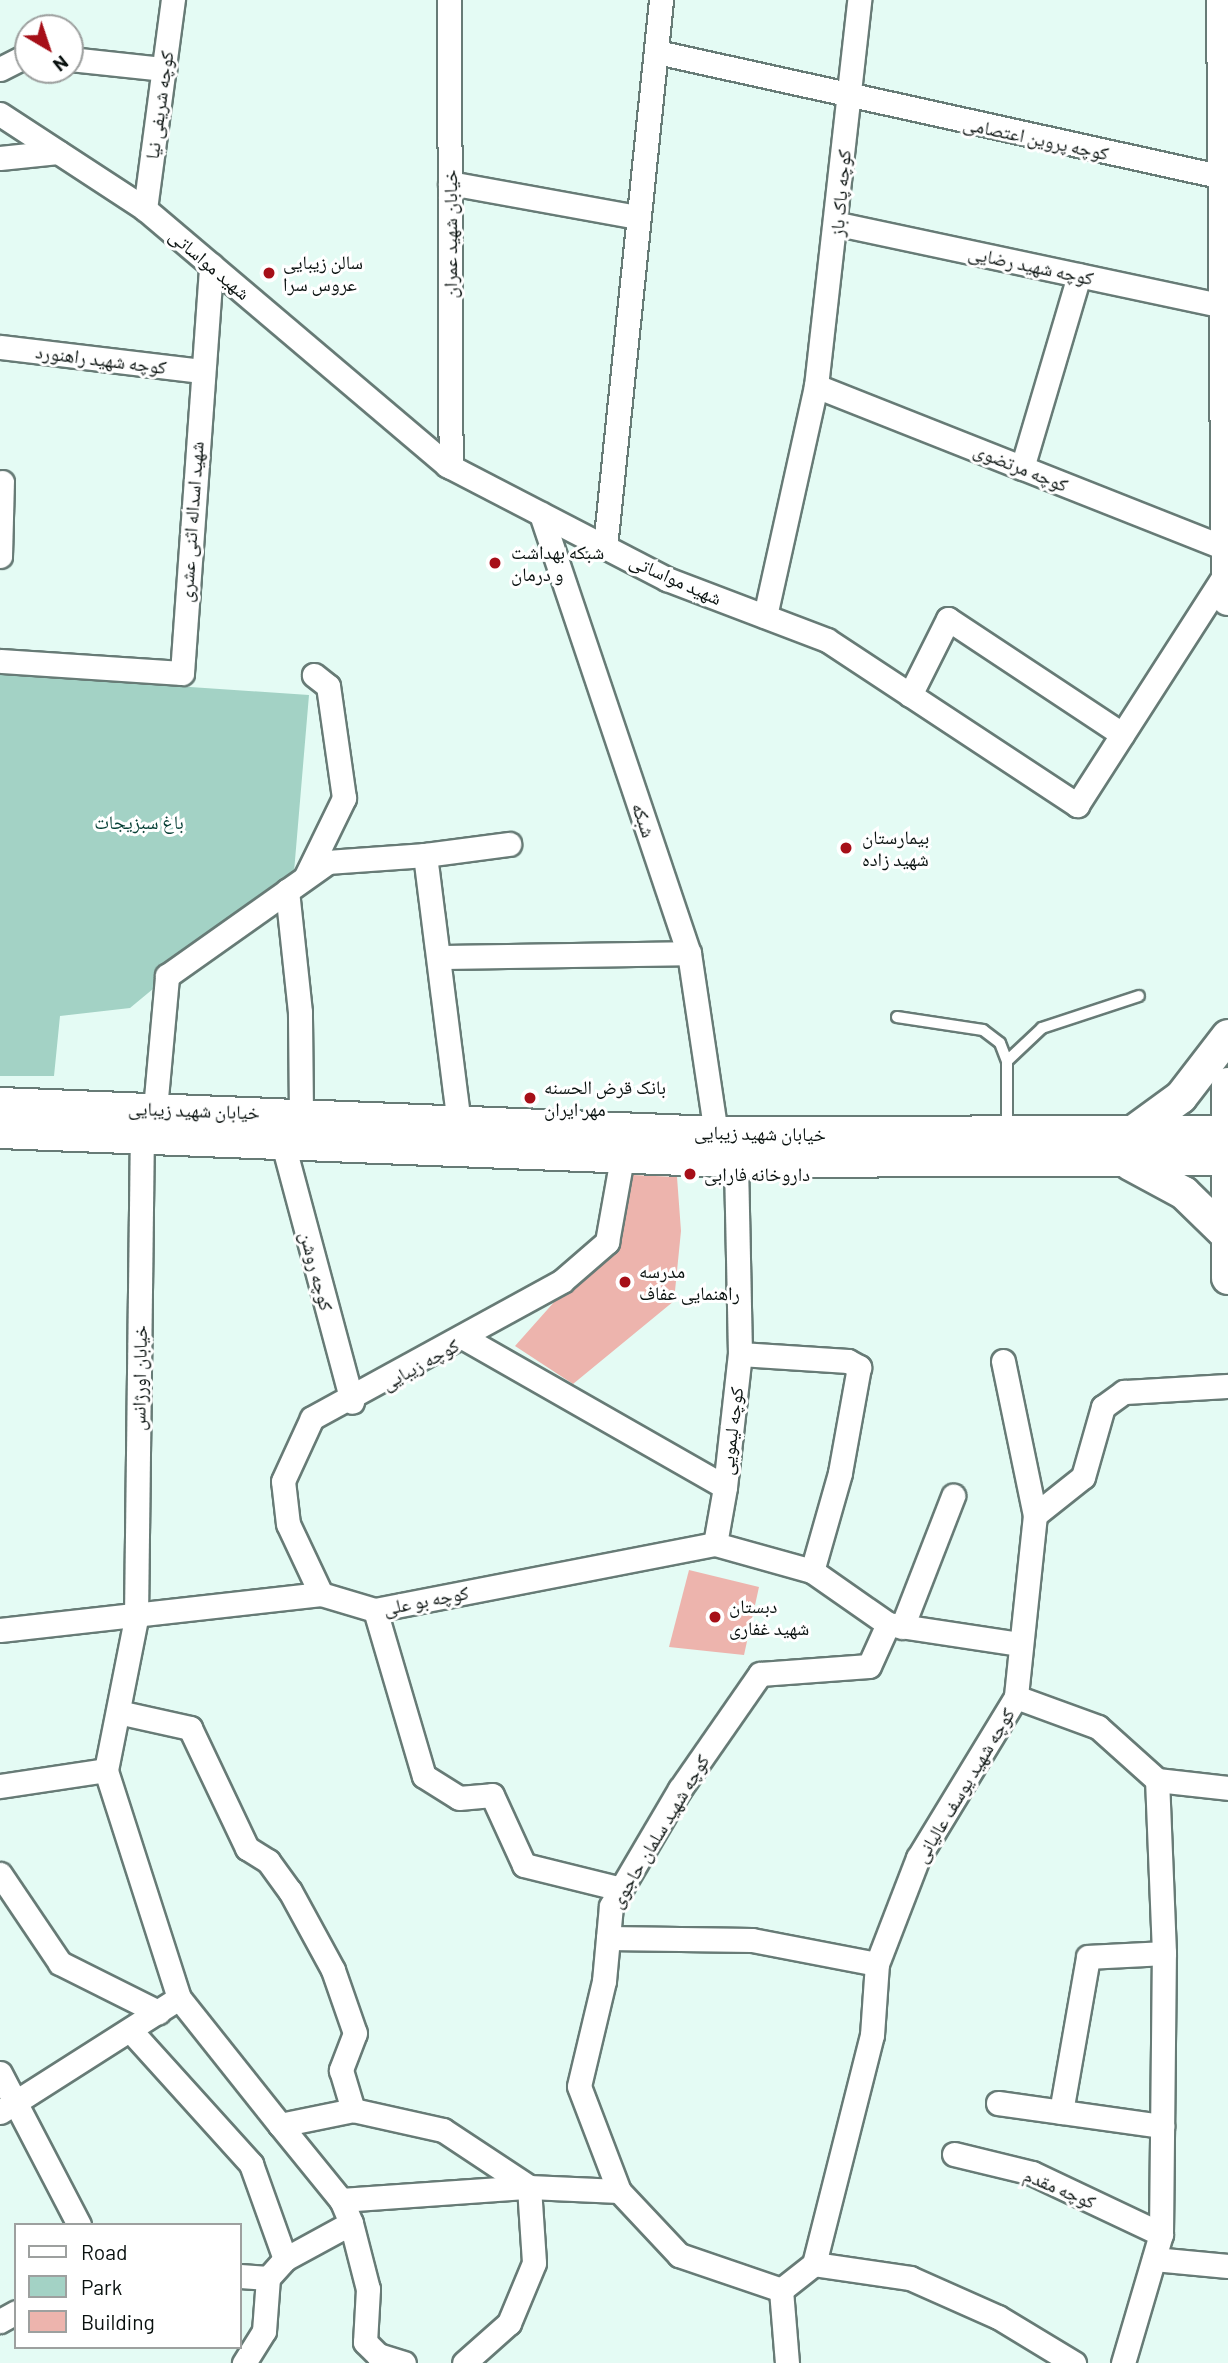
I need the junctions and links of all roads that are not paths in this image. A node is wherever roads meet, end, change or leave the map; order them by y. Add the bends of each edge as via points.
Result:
1 (173, 0) edge
2 (449, 0) edge
3 (661, 0) edge
4 (859, 0) edge
5 (1223, 0) edge
6 (657, 52) junction
7 (84, 61) edge
8 (164, 69) junction
9 (848, 99) junction
10 (0, 114) edge
11 (58, 152) junction
12 (0, 158) edge
13 (1223, 177) junction
14 (450, 183) junction
15 (145, 209) junction
16 (637, 217) junction
17 (838, 224) junction
18 (211, 265) junction
19 (1079, 275) junction
20 (1224, 306) junction
21 (0, 347) edge
22 (201, 371) junction
23 (816, 386) junction
24 (451, 467) junction
25 (1022, 468) junction
26 (2, 482) dead end
27 (541, 514) junction
28 (605, 547) junction
29 (1227, 549) edge
30 (0, 556) edge
31 (1228, 570) edge
32 (1228, 599) edge
33 (765, 616) junction
34 (0, 661) edge
35 (314, 675) dead end
36 (910, 695) junction
37 (1122, 734) junction
38 (509, 844) dead end
39 (425, 855) junction
40 (306, 876) junction
41 (287, 891) junction
42 (689, 953) junction
43 (439, 957) junction
44 (1139, 996) dead end
45 (897, 1017) dead end
46 (1228, 1036) edge
47 (1007, 1060) junction
48 (1228, 1084) edge
49 (155, 1109) junction
50 (301, 1113) junction
51 (2, 1118) edge
52 (458, 1124) junction
53 (1133, 1132) junction
54 (716, 1133) junction
55 (1007, 1135) junction
56 (142, 1138) junction
57 (282, 1140) junction
58 (1228, 1146) edge
59 (622, 1158) junction
60 (1115, 1159) junction
61 (736, 1161) junction
62 (1227, 1235) edge
63 (1228, 1278) edge
64 (466, 1339) junction
65 (740, 1354) junction
66 (1003, 1362) dead end
67 (1228, 1386) edge
68 (352, 1402) junction
69 (724, 1487) junction
70 (953, 1496) dead end
71 (1035, 1515) junction
72 (715, 1544) junction
73 (812, 1571) junction
74 (321, 1594) junction
75 (375, 1610) junction
76 (136, 1618) junction
77 (895, 1626) junction
78 (0, 1630) edge
79 (1021, 1644) junction
80 (1016, 1698) junction
81 (118, 1712) junction
82 (106, 1770) junction
83 (1157, 1780) junction
84 (0, 1786) edge
85 (1228, 1788) edge
86 (0, 1874) edge
87 (621, 1889) junction
88 (608, 1938) junction
89 (1164, 1953) junction
90 (877, 1964) junction
91 (179, 1998) junction
92 (158, 2012) junction
93 (130, 2030) junction
94 (0, 2073) edge
95 (998, 2103) dead end
96 (6, 2109) edge
97 (353, 2109) junction
98 (1061, 2112) junction
99 (280, 2125) junction
100 (1162, 2126) junction
101 (954, 2154) dead end
102 (528, 2187) junction
103 (619, 2191) junction
104 (341, 2200) junction
105 (78, 2223) edge
106 (351, 2223) junction
107 (1161, 2234) junction
108 (285, 2259) junction
109 (1154, 2259) junction
110 (814, 2264) junction
111 (1228, 2266) edge
112 (242, 2276) edge
113 (268, 2278) junction
114 (781, 2290) junction
115 (244, 2363) edge
116 (404, 2363) edge
117 (464, 2363) edge
118 (787, 2363) edge
119 (1074, 2363) edge
120 (1124, 2363) edge

1 - 8 street, کوچه شریفی نیا
2 - 14 street, خیابان شهید عمران
3 - 6 street
4 - 9 street, کوچه پاک باز
5 - 13 main road
6 - 9 street, کوچه پروین اعتصامی
6 - 16 street
7 - 8 street
8 - 15 street, کوچه شریفی نیا
9 - 13 street, کوچه پروین اعتصامی
9 - 17 street, کوچه پاک باز
10 - 11 street, شهید مواساتی
11 - 12 street
11 - 15 street, شهید مواساتی
13 - 20 main road
14 - 16 street
14 - 24 street, خیابان شهید عمران
15 - 18 street, شهید مواساتی
16 - 28 street
17 - 19 street, کوچه شهید رضایی
17 - 23 street, کوچه پاک باز
18 - 22 street, شهید اسداله اثنی عشری
18 - 24 street, شهید مواساتی
19 - 20 street, کوچه شهید رضایی
19 - 25 street
20 - 29 main road
21 - 22 street, کوچه شهید راهنورد
22 - 34 street, شهید اسداله اثنی عشری via 182,673
23 - 25 street, کوچه مرتضوی
23 - 33 street, کوچه پاک باز
24 - 27 street, شهید مواساتی
25 - 29 street, کوچه مرتضوی
26 - 30 street
27 - 28 street, شهید مواساتی
27 - 42 street, شبکه
28 - 33 street, شهید مواساتی
29 - 31 main road
31 - 32 main road
31 - 37 street, شهید مواساتی
33 - 36 street, شهید مواساتی via 827,640
35 - 40 street via 328,686 344,798
36 - 37 street, شهید مواساتی via 1077,805
36 - 37 street via 948,619
38 - 39 street
39 - 40 street via 328,862
39 - 43 street
40 - 41 street
41 - 49 street via 167,976
41 - 50 street via 300,1012
42 - 43 street
42 - 54 street, شبکه
43 - 52 street
44 - 47 lane via 1042,1028
45 - 47 lane via 983,1030 1000,1043
46 - 53 main road via 1181,1097
47 - 55 lane
48 - 58 main road
49 - 50 main road, خیابان شهید زیبایی
49 - 51 main road, خیابان شهید زیبایی
50 - 52 main road, خیابان شهید زیبایی
51 - 56 main road, خیابان شهید زیبایی
52 - 54 main road, خیابان شهید زیبایی
53 - 55 main road, خیابان شهید زیبایی
53 - 58 main road, خیابان شهید زیبایی
54 - 55 main road, خیابان شهید زیبایی
56 - 57 main road, خیابان شهید زیبایی
56 - 76 street, خیابان اورژانس
57 - 59 main road, خیابان شهید زیبایی
57 - 68 street, کوچه روشن
58 - 60 main road, خیابان شهید زیبایی
58 - 62 main road
59 - 61 main road, خیابان شهید زیبایی
59 - 64 street, کوچه زیبایی via 607,1242 562,1282
60 - 61 main road, خیابان شهید زیبایی
60 - 62 main road via 1164,1178
61 - 65 street, کوچه لیمویی
62 - 63 main road
64 - 68 street, کوچه زیبایی
64 - 69 street, کوچه لیمویی
65 - 69 street, کوچه لیمویی
65 - 73 street via 848,1361 859,1367 843,1460
66 - 71 street
67 - 71 street via 1124,1392 1103,1407 1083,1477
68 - 74 street, کوچه زیبایی via 312,1418 283,1481 288,1524
69 - 72 street
70 - 77 street
71 - 79 street
72 - 73 street
72 - 75 street, کوچه بو علی
73 - 77 street
74 - 75 street, کوچه بو علی
74 - 76 street, کوچه بو علی
75 - 87 street via 424,1776 459,1798 492,1795 524,1865
76 - 78 street, کوچه بو علی
76 - 81 street, خیابان اورژانس
77 - 79 street
77 - 87 street, کوچه شهید سلمان حاجوی via 869,1666 760,1674
79 - 80 street
80 - 83 street, کوچه شهید یوسف عالیانی via 1098,1727
80 - 90 street, کوچه شهید یوسف عالیانی via 918,1858
81 - 82 street, خیابان اورژانس
81 - 97 street via 190,1728 247,1847 268,1861 290,1891 333,1970 355,2033 341,2070
82 - 84 street
82 - 91 street
83 - 85 street
83 - 89 street
86 - 92 street via 60,1963
87 - 88 street, کوچه شهید سلمان حاجوی via 611,1906
88 - 90 street via 752,1940
88 - 103 street, کوچه شهید سلمان حاجوی via 579,2086
89 - 98 street via 1087,1957
89 - 100 street
90 - 110 street, کوچه شهید یوسف عالیانی via 872,2035
91 - 92 street
91 - 99 street
92 - 93 street
93 - 96 street
93 - 108 street via 251,2164
94 - 96 street
95 - 98 street
96 - 105 street
97 - 99 street
97 - 102 street via 443,2130
98 - 100 street
99 - 104 street
100 - 107 street
101 - 107 street, کوچه مقدم via 1032,2173
102 - 103 street
102 - 104 street
102 - 117 street via 534,2263 509,2323
103 - 114 street via 679,2255
104 - 106 street
106 - 108 street
106 - 116 street via 368,2289 365,2342
107 - 109 street
108 - 113 street
109 - 111 street
109 - 120 street
110 - 114 street
110 - 119 street via 910,2278 998,2317
112 - 113 street
113 - 115 street via 264,2331
114 - 118 street

